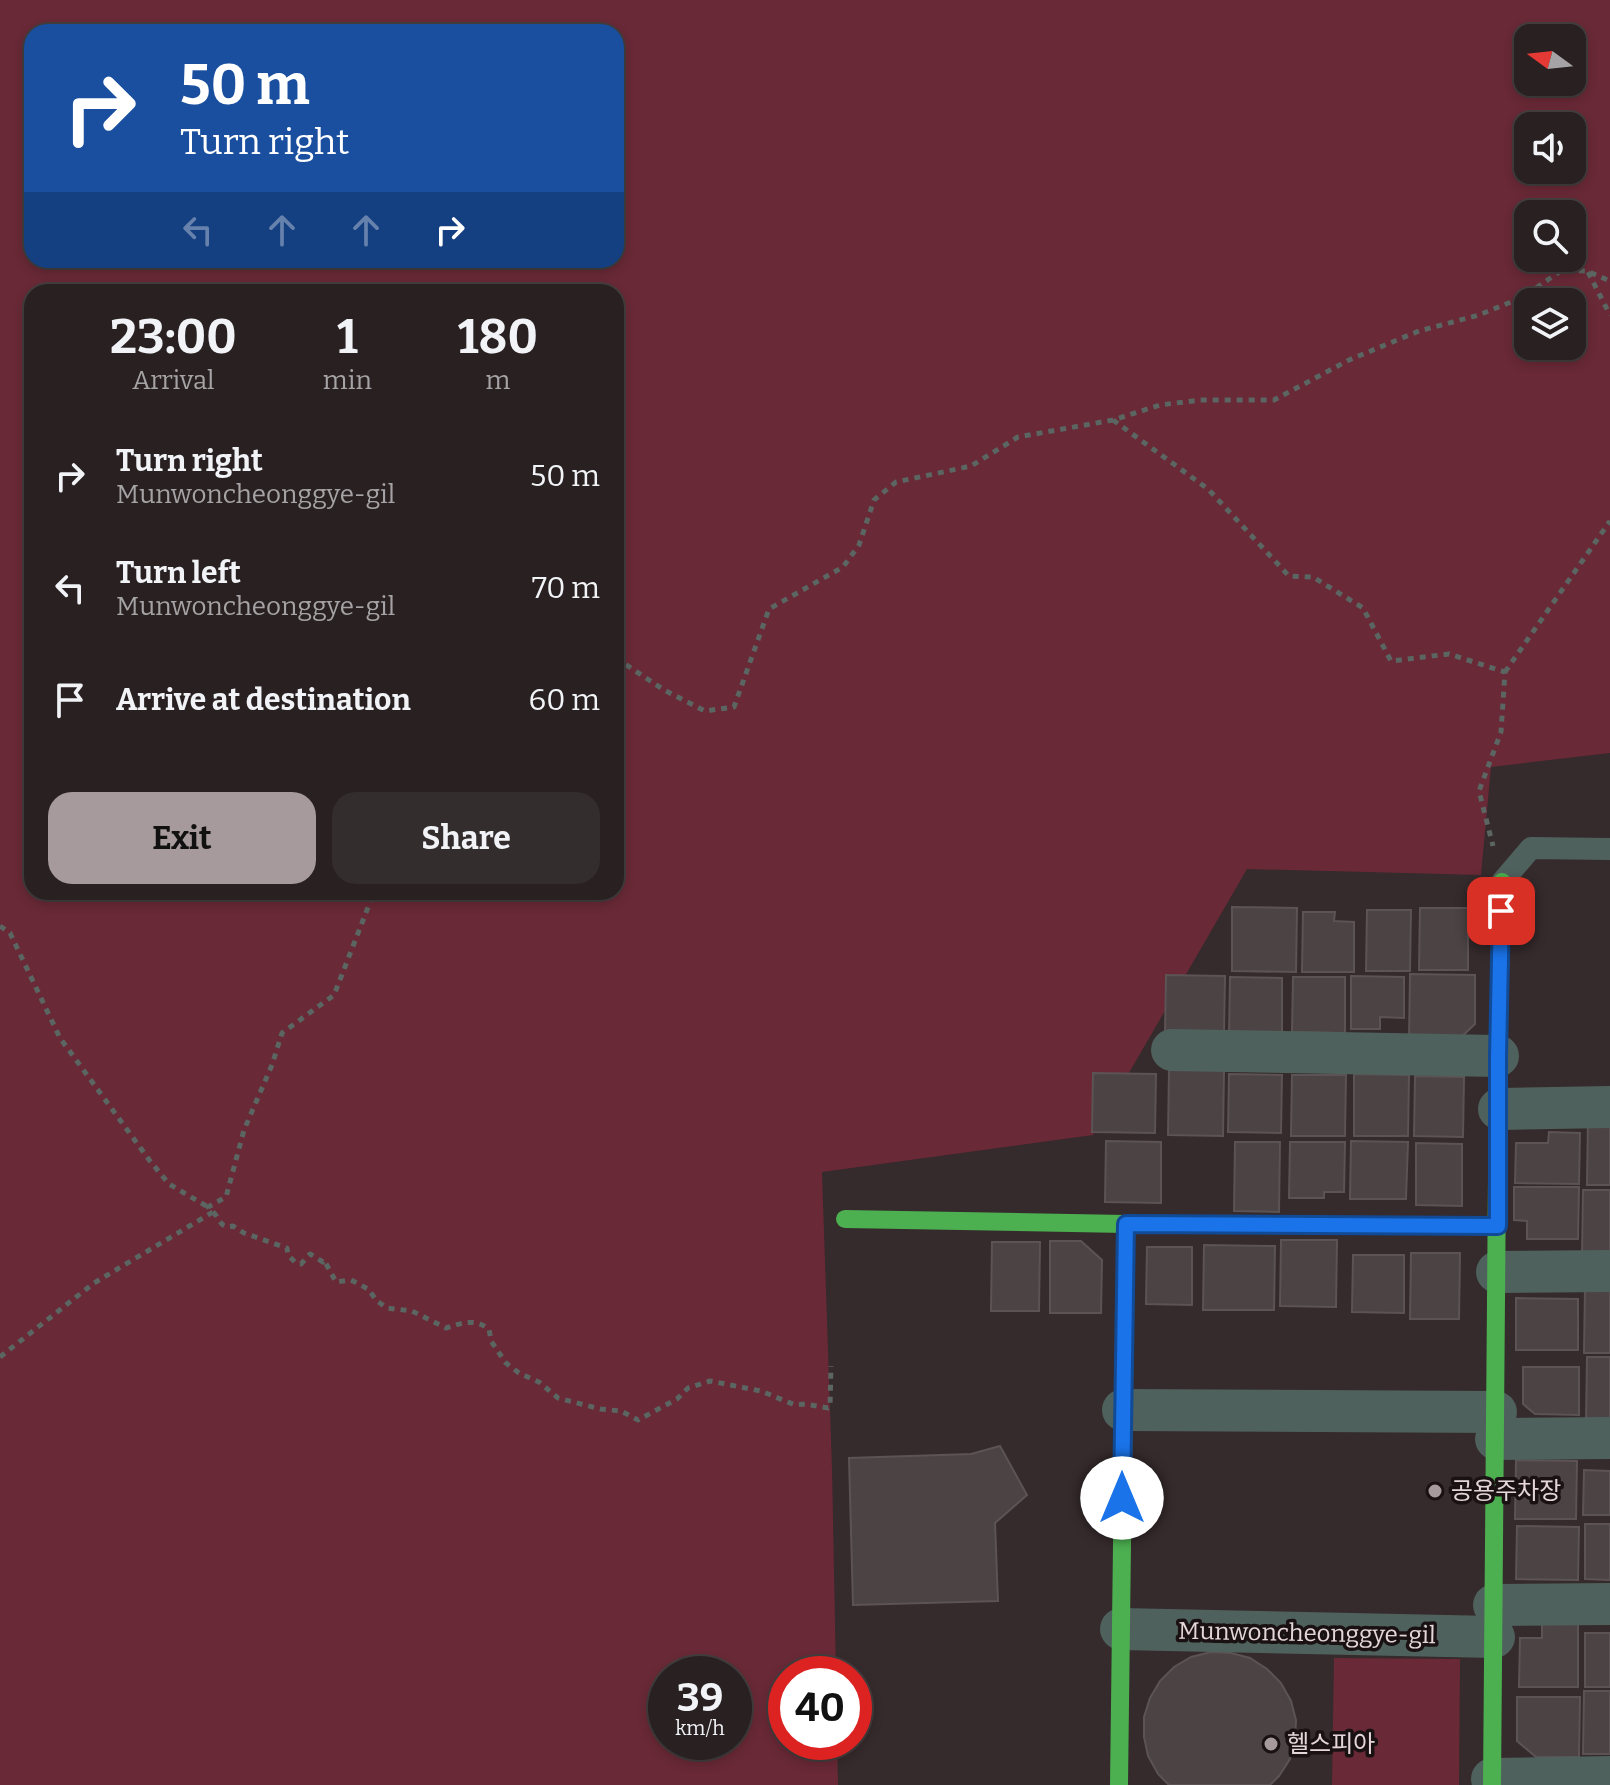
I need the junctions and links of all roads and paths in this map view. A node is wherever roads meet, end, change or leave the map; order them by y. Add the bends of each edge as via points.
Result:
1 (1587, 271) junction
2 (1610, 281) edge
3 (1610, 315) edge
4 (1113, 420) junction
5 (1610, 521) edge
6 (624, 663) edge
7 (1505, 672) junction
8 (1610, 849) edge
9 (1502, 882) junction
10 (371, 900) edge
11 (0, 926) edge
12 (1172, 1050) dead end
13 (1498, 1056) junction
14 (1610, 1107) edge
15 (1499, 1109) junction
16 (210, 1209) junction
17 (845, 1219) dead end
18 (1126, 1224) junction
19 (1498, 1226) junction
20 (1610, 1271) edge
21 (1497, 1272) junction
22 (0, 1357) edge
23 (831, 1366) dead end
24 (1123, 1410) junction
25 (1496, 1425) junction
26 (1610, 1438) edge
27 (1610, 1604) edge
28 (1494, 1621) junction
29 (1121, 1629) junction
30 (1610, 1777) edge
31 (1492, 1782) edge
32 (1119, 1785) edge

1 - 2 path
1 - 3 path
1 - 4 path via 1562,270 1523,297 1419,331 1274,400 1200,400 1160,405
4 - 6 path via 1018,437 971,466 896,482 874,500 859,545 843,567 769,609 734,707 705,711
4 - 7 path via 1208,489 1289,576 1313,577 1363,608 1391,661 1449,654
5 - 7 path
7 - 9 path via 1501,732 1479,791
8 - 9 lane via 1531,848
9 - 13 street
10 - 16 path via 334,995 282,1033 244,1130 226,1197
11 - 16 path via 10,933 60,1038 150,1161 169,1184
12 - 13 street
13 - 15 street
14 - 15 street
15 - 19 street
16 - 22 path via 94,1283
16 - 23 path via 221,1225 287,1248 295,1262 301,1264 310,1254 324,1260 336,1282 351,1280 387,1308 412,1311 446,1328 467,1321 482,1324 506,1363 558,1398 621,1411 638,1420 688,1388 710,1381 761,1391 795,1405 828,1408
17 - 18 street
18 - 19 street
18 - 24 street
19 - 21 street
20 - 21 street
21 - 25 street
24 - 25 street
24 - 29 street
25 - 26 street
25 - 28 street
27 - 28 street, Munwoncheonggye-gil
28 - 29 street, Munwoncheonggye-gil
28 - 31 street
29 - 32 street
30 - 31 street

